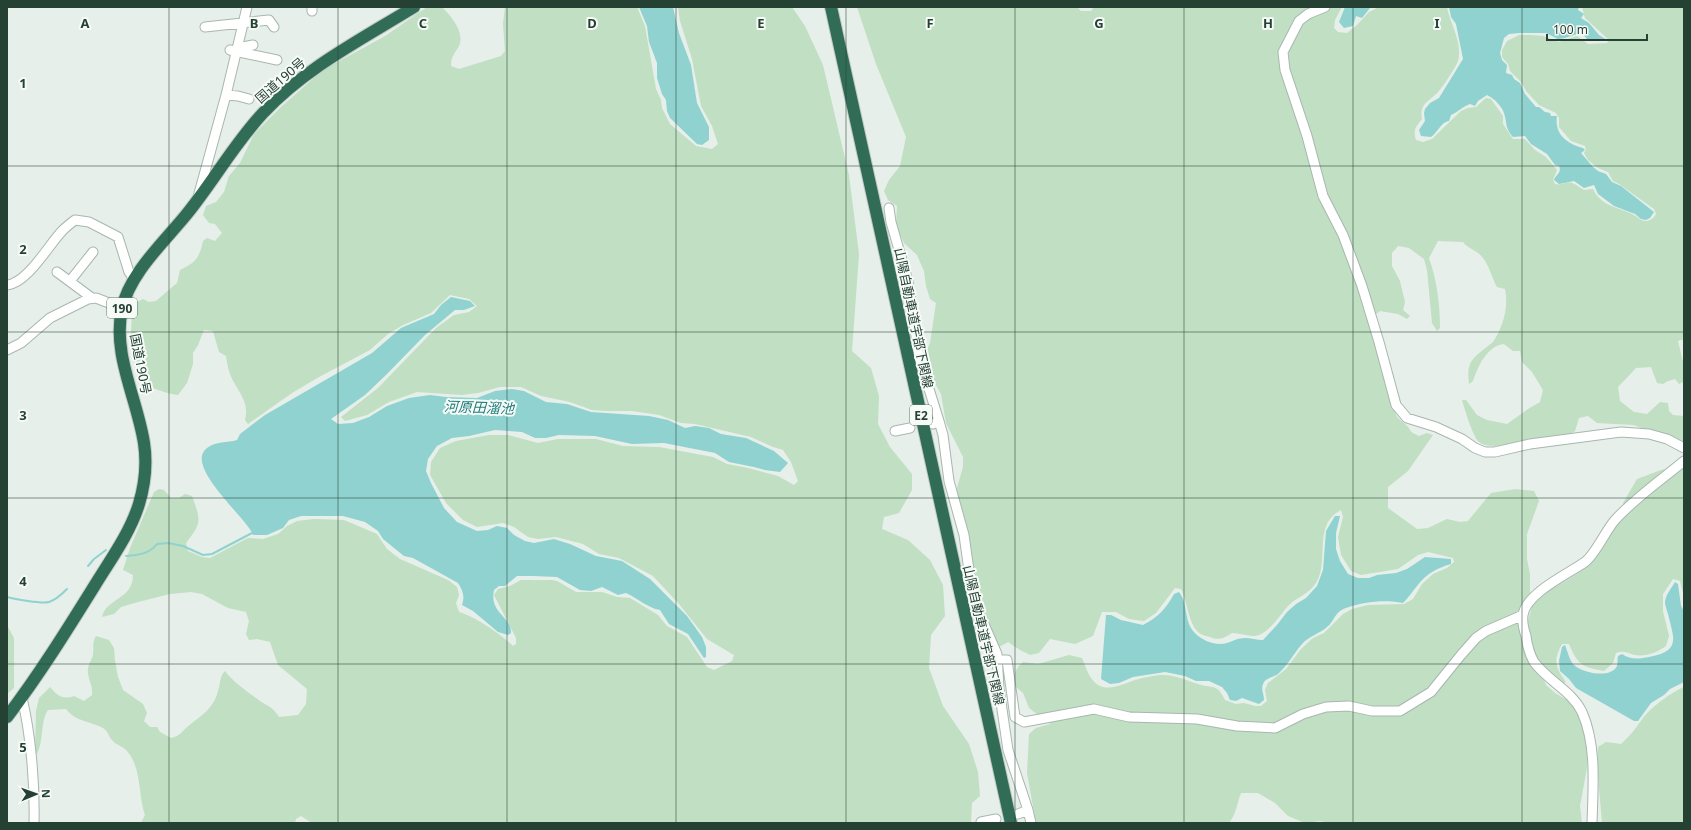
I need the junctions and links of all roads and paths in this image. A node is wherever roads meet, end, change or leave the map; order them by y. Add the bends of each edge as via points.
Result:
1 (247, 7) edge
2 (414, 7) edge
3 (832, 7) edge
4 (1325, 7) edge
5 (242, 23) junction
6 (205, 27) dead end
7 (274, 27) dead end
8 (253, 45) dead end
9 (235, 50) junction
10 (276, 60) dead end
11 (226, 95) junction
12 (249, 99) dead end
13 (197, 201) junction
14 (889, 208) dead end
15 (93, 252) dead end
16 (56, 272) dead end
17 (134, 279) junction
18 (70, 281) junction
19 (7, 285) edge
20 (92, 298) junction
21 (122, 308) junction
22 (7, 350) edge
23 (910, 428) dead end
24 (895, 431) dead end
25 (1684, 448) edge
26 (1684, 461) edge
27 (1523, 615) junction
28 (998, 660) junction
29 (22, 698) junction
30 (7, 717) edge
31 (1028, 810) junction
32 (1015, 818) edge
33 (996, 819) dead end
34 (981, 820) edge
35 (34, 823) edge
36 (1031, 823) edge
37 (1592, 823) edge

1 - 5 street
2 - 13 highway, 国道190号 / 190 via 320,64 284,92 240,140
3 - 32 highway, 山陽自動車道宇部下関線 / E2
4 - 25 street via 1308,14 1299,22 1283,52 1285,70 1307,136 1323,196 1343,235 1362,286 1396,405 1407,418 1442,429 1485,452 1621,432 1649,434 1667,439
5 - 6 street
5 - 7 street via 269,20
5 - 9 street
8 - 9 street
9 - 10 street
9 - 11 street
11 - 12 street
11 - 13 street
13 - 17 highway, 国道190号 / 190
14 - 28 street via 908,281 918,357 936,422 942,431 949,481 964,535 973,599
15 - 18 street
16 - 18 street
17 - 19 street via 129,272 118,237 89,222 75,220 63,230 18,282
17 - 21 highway, 国道190号 / 190
18 - 20 street
20 - 21 street
20 - 22 street via 50,318 21,343
21 - 29 highway, 国道190号 / 190 via 121,344 144,443 145,469 142,493 123,540
23 - 24 street
26 - 27 street via 1626,509 1606,532 1588,560 1535,595 1526,606
27 - 28 street via 1476,638 1431,692 1400,712 1372,711 1349,706 1326,707 1303,714 1275,728 1237,726 1197,719 1129,717 1094,709 1024,722 1015,717 1007,660
27 - 37 street via 1523,626 1534,662 1575,701 1586,724 1592,772
28 - 31 street via 999,689 1008,750
29 - 30 highway, 国道190号 / 190
29 - 35 street via 28,725
31 - 32 street
31 - 36 street
33 - 34 street

